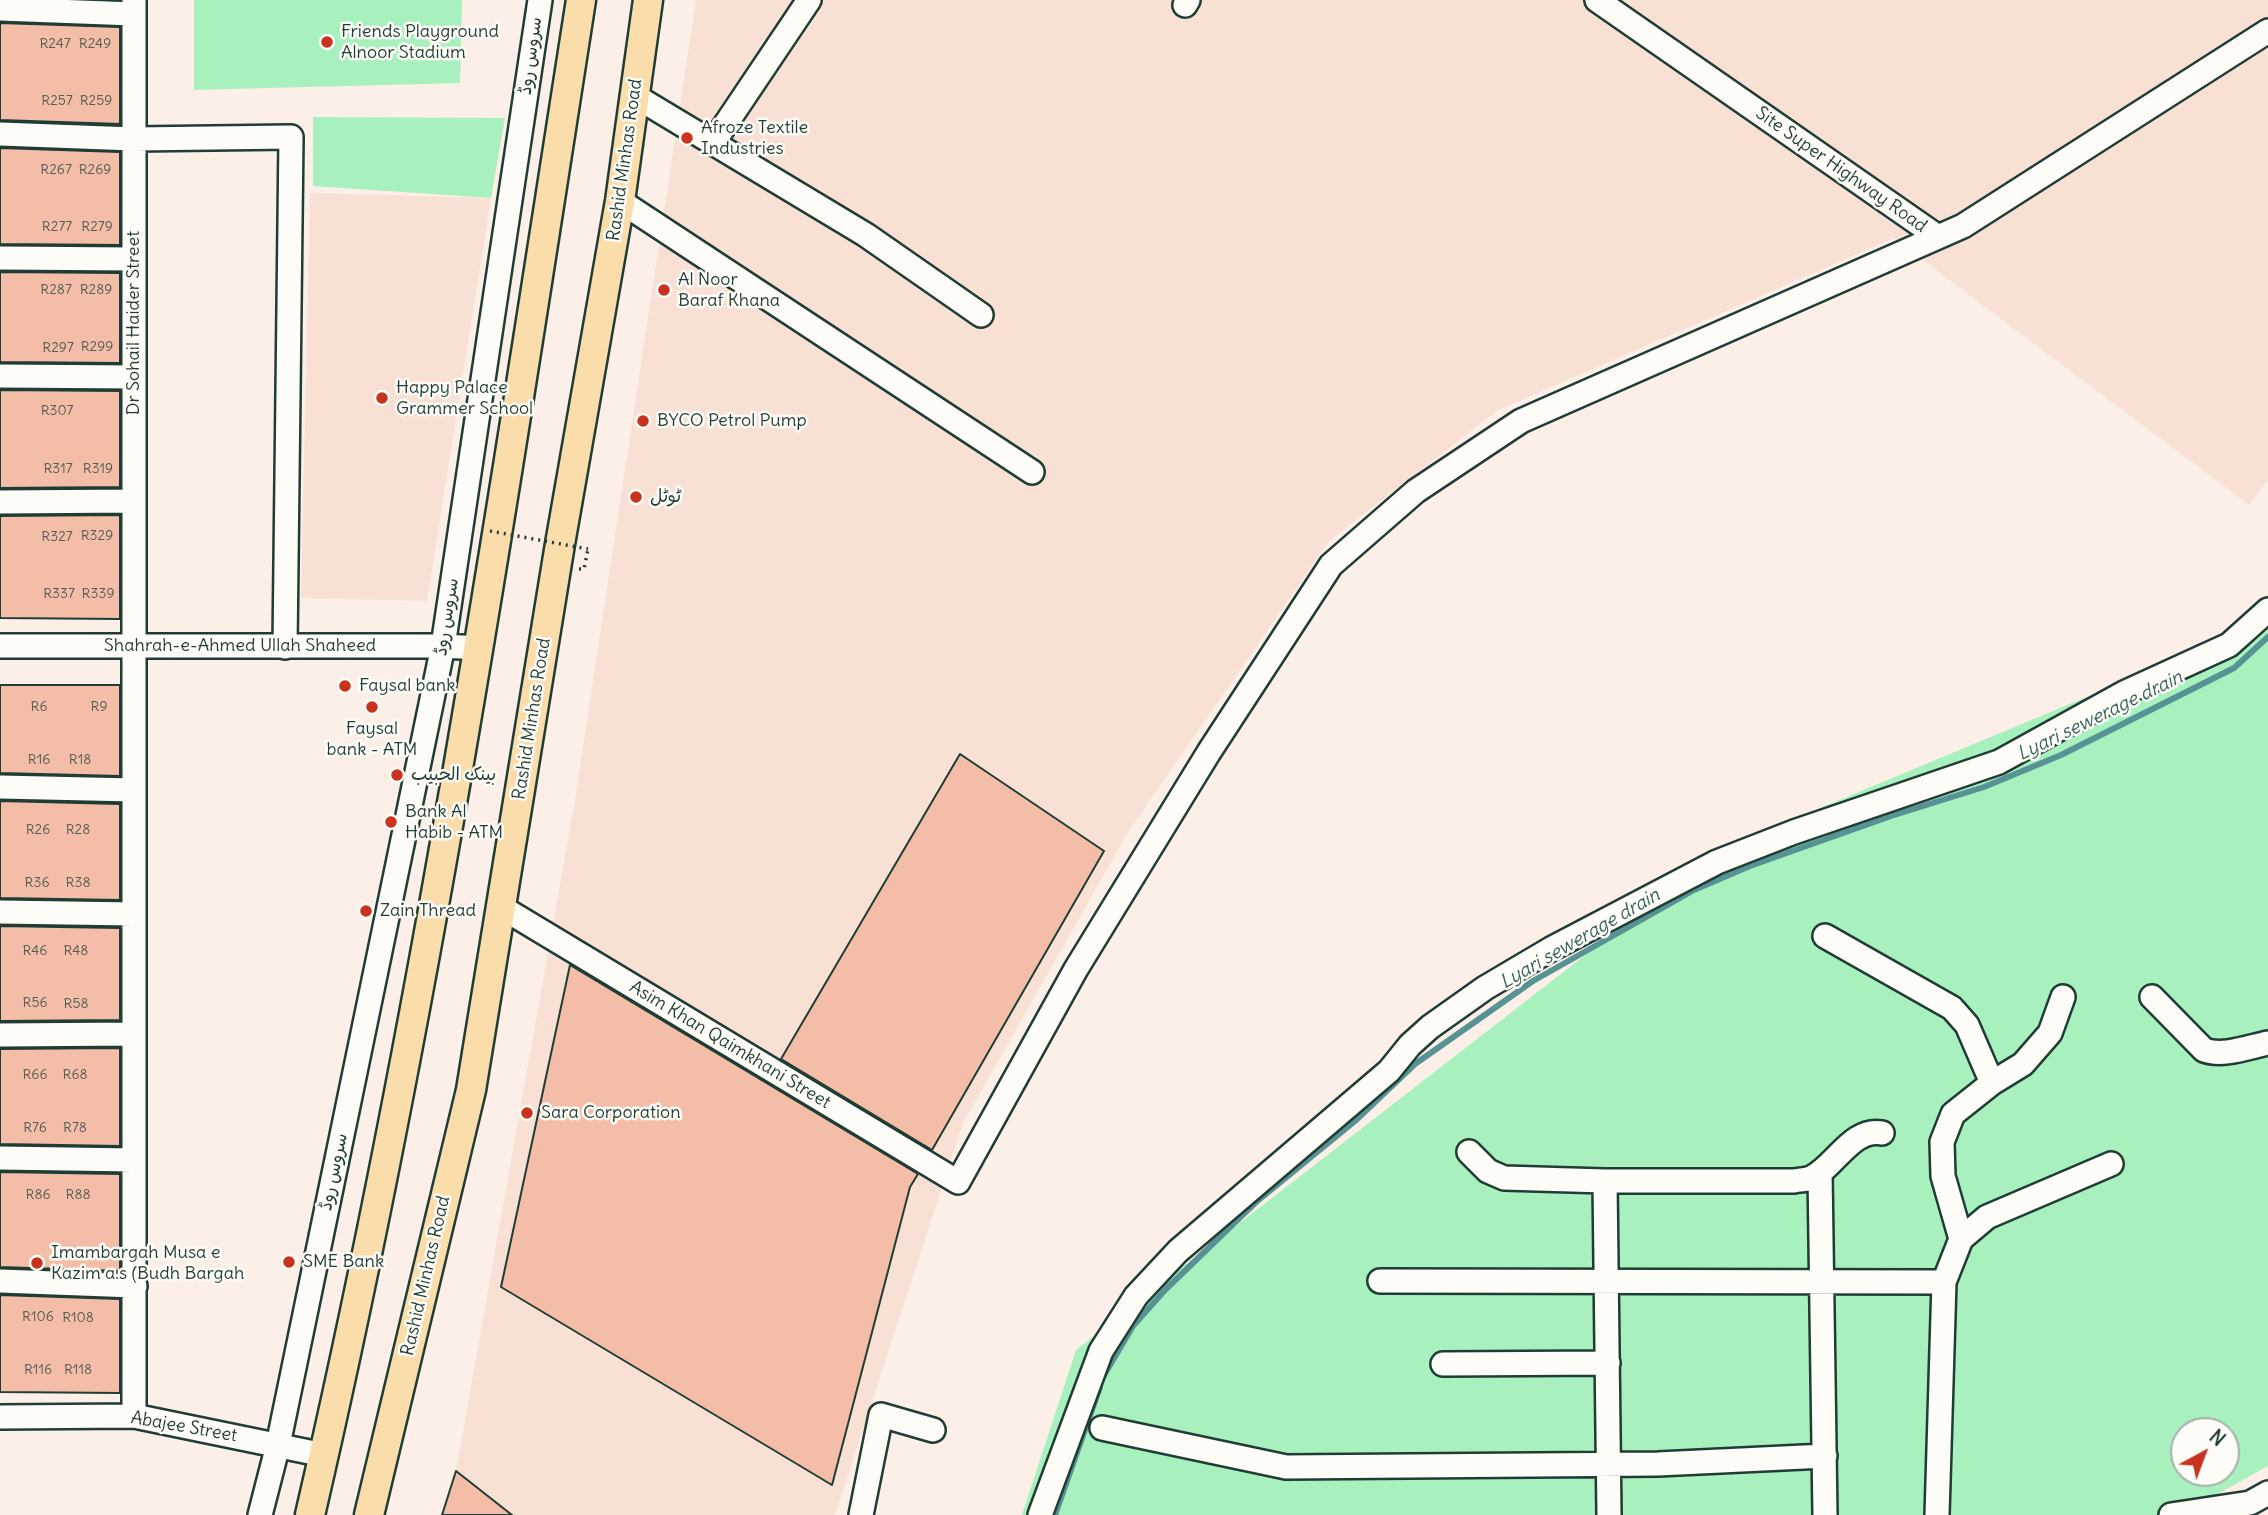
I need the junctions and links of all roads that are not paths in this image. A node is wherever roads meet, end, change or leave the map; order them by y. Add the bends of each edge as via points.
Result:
1 (540, 0) edge
2 (581, 0) edge
3 (649, 0) edge
4 (809, 0) edge
5 (1597, 0) edge
6 (134, 7) edge
7 (0, 9) edge
8 (2268, 31) edge
9 (635, 96) junction
10 (0, 134) edge
11 (134, 139) junction
12 (713, 143) junction
13 (620, 201) junction
14 (1938, 237) junction
15 (0, 258) edge
16 (134, 259) junction
17 (981, 315) dead end
18 (0, 376) edge
19 (134, 377) junction
20 (1032, 472) dead end
21 (134, 501) junction
22 (0, 502) edge
23 (2268, 610) edge
24 (0, 646) edge
25 (134, 646) junction
26 (285, 646) junction
27 (443, 646) junction
28 (480, 648) junction
29 (0, 787) edge
30 (134, 790) junction
31 (501, 907) junction
32 (0, 912) edge
33 (134, 914) junction
34 (1825, 936) dead end
35 (2063, 997) dead end
36 (2152, 998) dead end
37 (134, 1034) junction
38 (0, 1035) edge
39 (2268, 1043) edge
40 (1992, 1083) junction
41 (1882, 1133) dead end
42 (1469, 1152) dead end
43 (0, 1158) edge
44 (134, 1160) junction
45 (2111, 1164) dead end
46 (1820, 1172) junction
47 (1605, 1181) junction
48 (1961, 1239) junction
49 (0, 1280) edge
50 (1380, 1281) dead end
51 (1606, 1281) junction
52 (1944, 1282) junction
53 (1822, 1283) junction
54 (135, 1286) junction
55 (1608, 1363) junction
56 (1443, 1364) dead end
57 (134, 1416) junction
58 (0, 1417) edge
59 (1102, 1428) dead end
60 (933, 1430) dead end
61 (278, 1445) junction
62 (324, 1455) junction
63 (1825, 1456) junction
64 (1609, 1464) junction
65 (2268, 1493) edge
66 (260, 1515) edge
67 (310, 1515) edge
68 (369, 1515) edge
69 (861, 1515) edge
70 (1040, 1515) edge
71 (1609, 1515) edge
72 (1825, 1515) edge
73 (1937, 1515) edge
74 (2171, 1515) edge

1 - 27 street, سروس روڈ
2 - 28 main road
3 - 9 main road, Rashid Minhas Road
4 - 12 street
5 - 14 street, Site Super Highway Road
6 - 7 street
6 - 11 street, Dr Sohail Haider Street
8 - 14 street, Site Super Highway Road via 1963,226
9 - 12 street
9 - 13 main road, Rashid Minhas Road
10 - 11 street
11 - 16 street, Dr Sohail Haider Street
11 - 26 street via 291,136
12 - 17 street via 866,234
13 - 20 street
13 - 31 main road, Rashid Minhas Road
14 - 31 street, Asim Khan Qaimkhani Street via 1521,421 1416,491 1331,565 1076,969 958,1182
15 - 16 street
16 - 19 street, Dr Sohail Haider Street
18 - 19 street
19 - 21 street, Dr Sohail Haider Street
21 - 22 street
21 - 25 street, Dr Sohail Haider Street
23 - 70 street via 2230,645 2124,693 1999,762 1717,862 1551,948 1430,1027 1389,1071 1178,1251 1136,1296 1101,1351
24 - 25 street, Shahrah-e-Ahmed Ullah Shaheed
25 - 26 street, Shahrah-e-Ahmed Ullah Shaheed
25 - 30 street, Dr Sohail Haider Street
26 - 27 street, Shahrah-e-Ahmed Ullah Shaheed
27 - 28 street, Shahrah-e-Ahmed Ullah Shaheed
27 - 61 street, سروس روڈ
28 - 62 main road via 386,1166
29 - 30 street
30 - 33 street, Dr Sohail Haider Street
31 - 68 main road, Rashid Minhas Road via 471,1090
32 - 33 street
33 - 37 street, Dr Sohail Haider Street
34 - 40 street via 1952,1008 1967,1024
35 - 40 street via 2050,1033 2023,1064
36 - 39 street via 2211,1053
37 - 38 street
37 - 44 street, Dr Sohail Haider Street
40 - 48 street via 1953,1114 1942,1142 1943,1175
41 - 46 street via 1859,1137
42 - 47 street via 1488,1171 1504,1178
43 - 44 street
44 - 54 street, Dr Sohail Haider Street
45 - 48 street via 1987,1217
46 - 47 street via 1794,1181
46 - 53 street
47 - 51 street
48 - 52 street
49 - 54 street
50 - 51 street
51 - 53 street
51 - 55 street
52 - 53 street
52 - 73 street
53 - 63 street
54 - 57 street, Dr Sohail Haider Street
55 - 56 street
55 - 64 street
57 - 58 street, Abajee Street
57 - 61 street, Abajee Street
59 - 64 street via 1286,1467
60 - 69 street via 881,1415
61 - 62 street, Abajee Street
61 - 66 street, سروس روڈ
62 - 67 main road
63 - 64 street
63 - 72 street
64 - 71 street
65 - 74 street via 2250,1503

